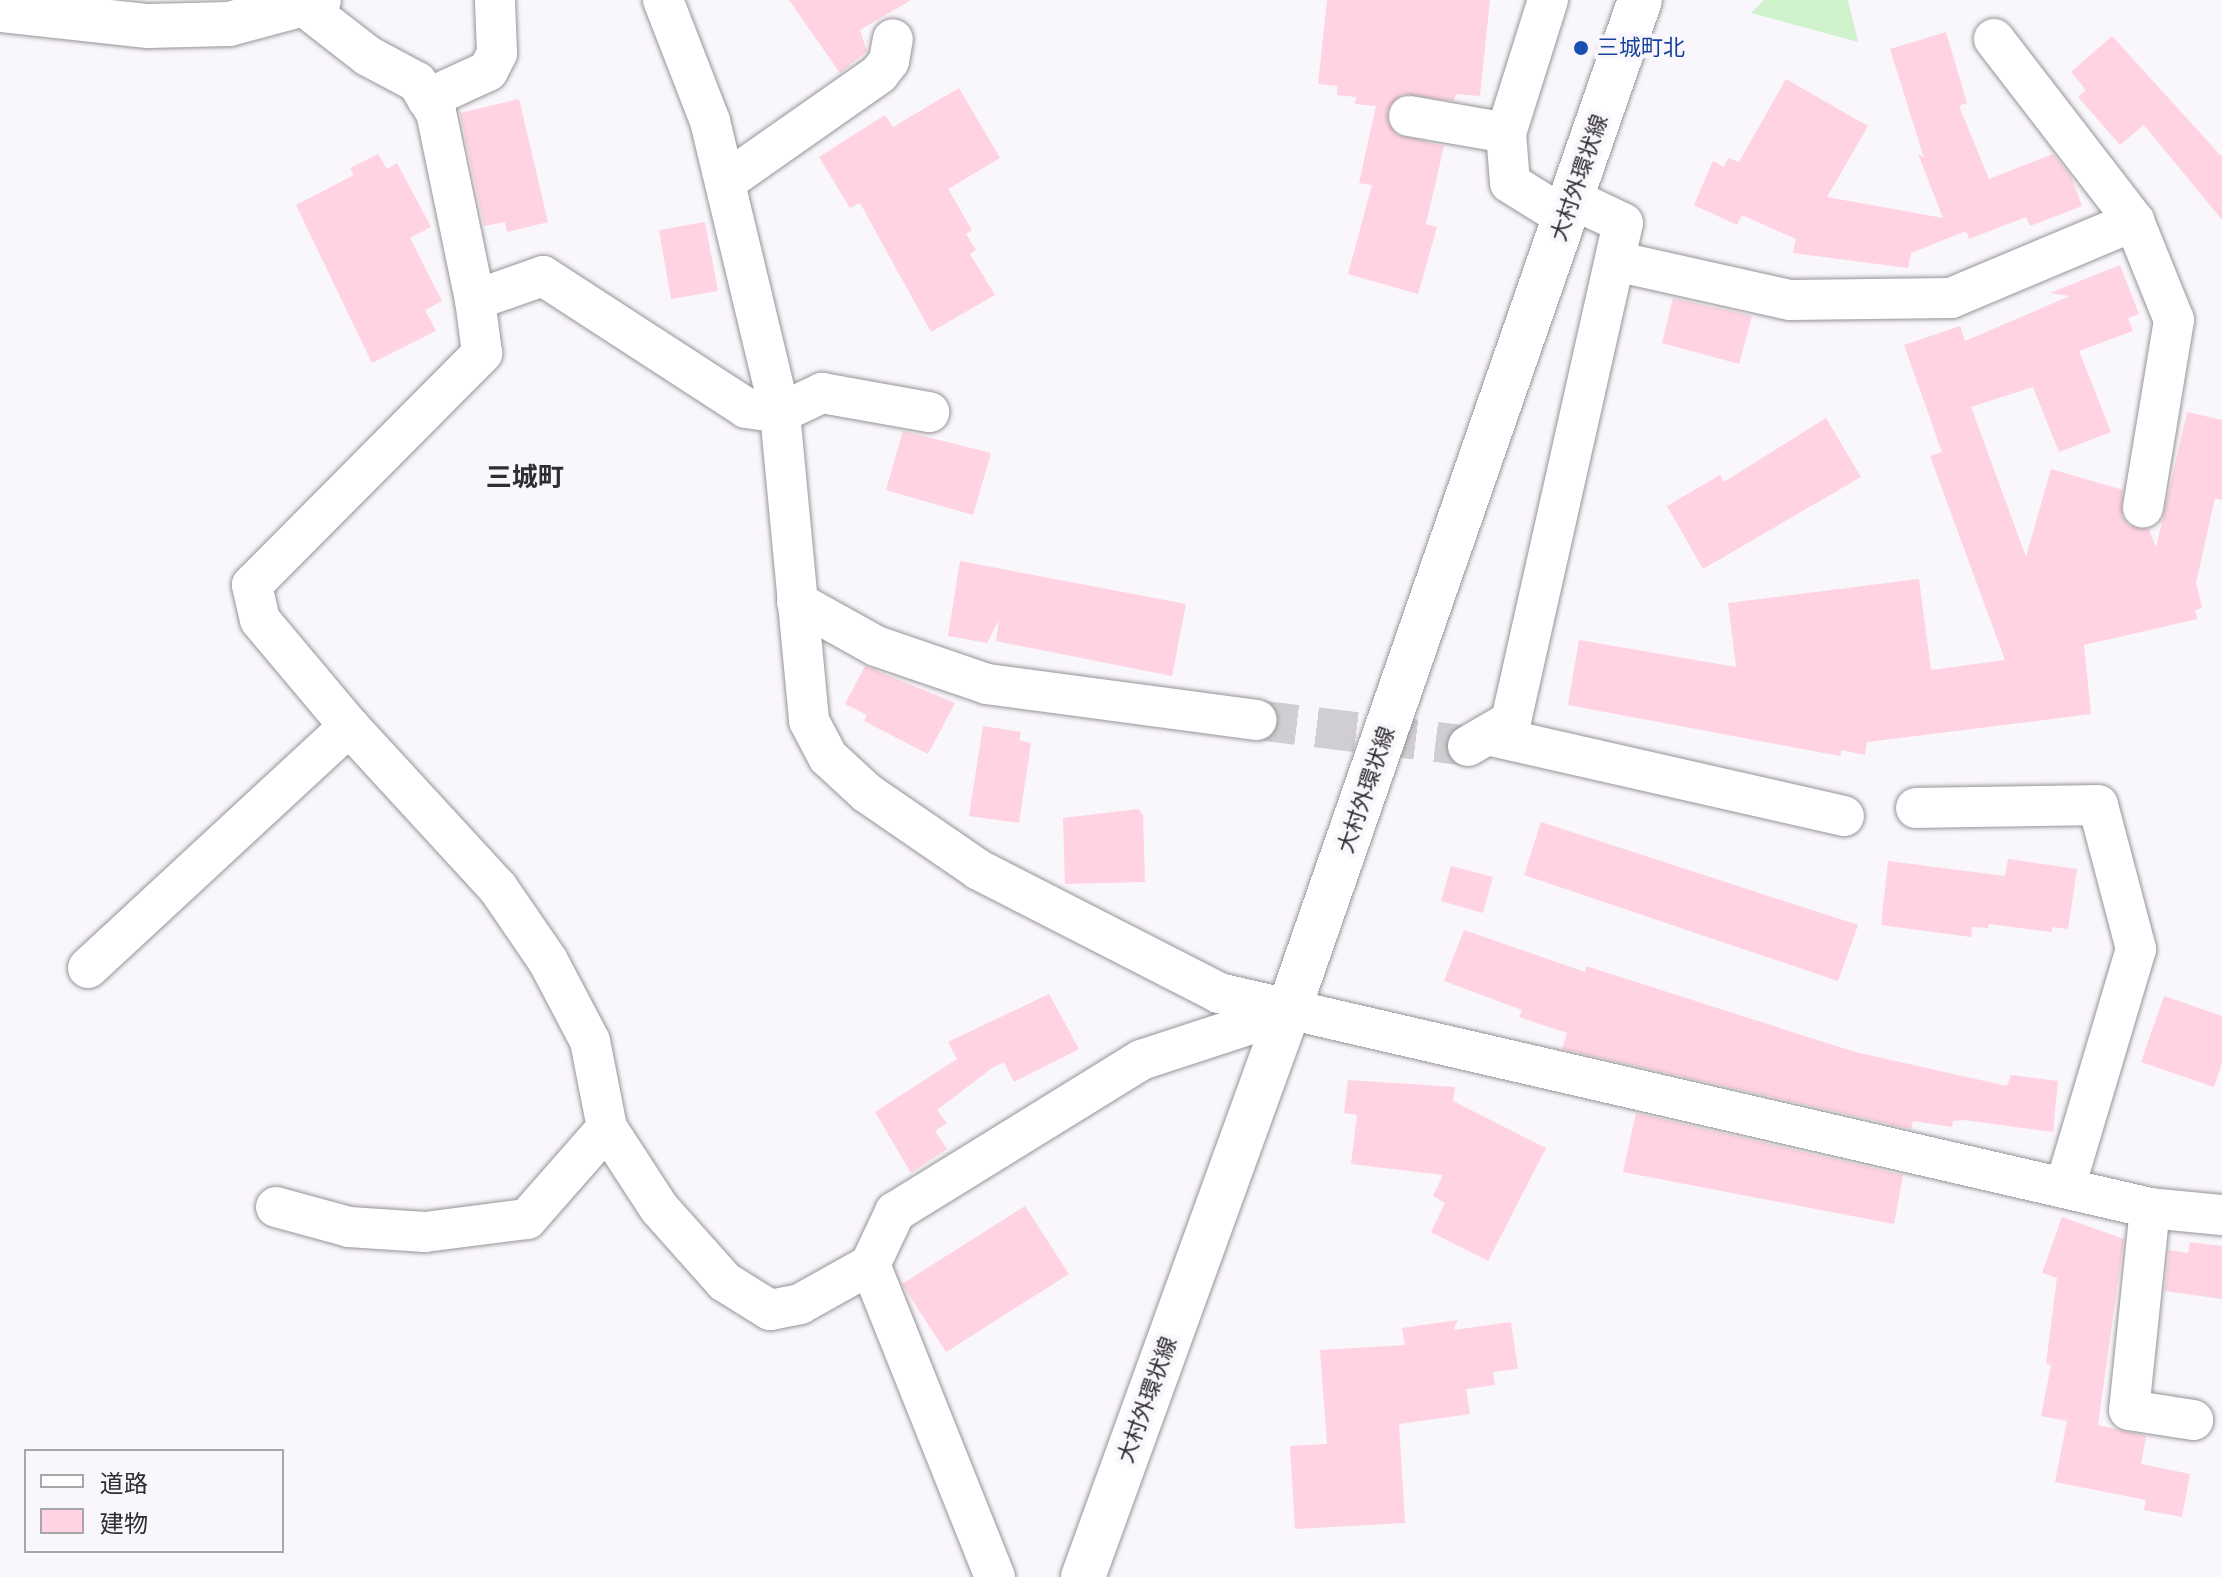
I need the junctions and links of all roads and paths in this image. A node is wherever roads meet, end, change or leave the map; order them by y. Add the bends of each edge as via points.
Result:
1 (495, 0) edge
2 (663, 0) edge
3 (1548, 0) edge
4 (1640, 0) edge
5 (312, 4) edge
6 (0, 10) edge
7 (893, 39) dead end
8 (1994, 39) dead end
9 (427, 99) junction
10 (1409, 116) dead end
11 (1506, 133) junction
12 (725, 182) junction
13 (1568, 208) junction
14 (2134, 221) junction
15 (1615, 261) junction
16 (475, 300) junction
17 (929, 412) dead end
18 (780, 413) junction
19 (2143, 507) dead end
20 (797, 602) junction
21 (1257, 720) tunnel mouth
22 (349, 726) junction
23 (1916, 808) dead end
24 (1844, 816) dead end
25 (88, 968) dead end
26 (1288, 1012) junction
27 (607, 1128) junction
28 (2066, 1184) junction
29 (276, 1207) dead end
30 (2150, 1208) junction
31 (2222, 1215) edge
32 (870, 1265) junction
33 (2193, 1420) dead end
34 (995, 1577) edge
35 (1083, 1577) edge

1 - 9 street via 497,53 488,71
2 - 12 street via 710,121
3 - 11 street
4 - 13 main road, 大村外環状線
5 - 6 main road via 229,24 148,26
5 - 9 street via 368,56 417,82
7 - 12 street via 889,61 879,74
8 - 14 street
9 - 16 street via 436,112
10 - 11 street
11 - 13 street via 1510,183
12 - 18 street
13 - 15 street via 1623,223
13 - 26 main road, 大村外環状線
14 - 15 street via 1951,298 1790,300
14 - 19 street via 2174,320
15 - 24 street via 1511,721 1478,740
16 - 18 street via 543,276 746,408
16 - 22 street via 482,353 252,585 260,620
17 - 18 street via 822,393
18 - 20 street
20 - 21 street via 876,646 987,684
20 - 26 street via 809,721 828,757 867,793 979,870 1219,993
22 - 25 street
22 - 27 street via 498,888 548,961 590,1041
23 - 28 street via 2098,805 2136,949
26 - 28 street
26 - 32 street via 1141,1060 1045,1117 895,1212
26 - 35 main road, 大村外環状線
27 - 29 street via 527,1219 425,1232 349,1227
27 - 32 street via 659,1208 745,1298 770,1310 800,1304
28 - 30 street
30 - 31 street
30 - 33 street via 2129,1410
32 - 34 street

